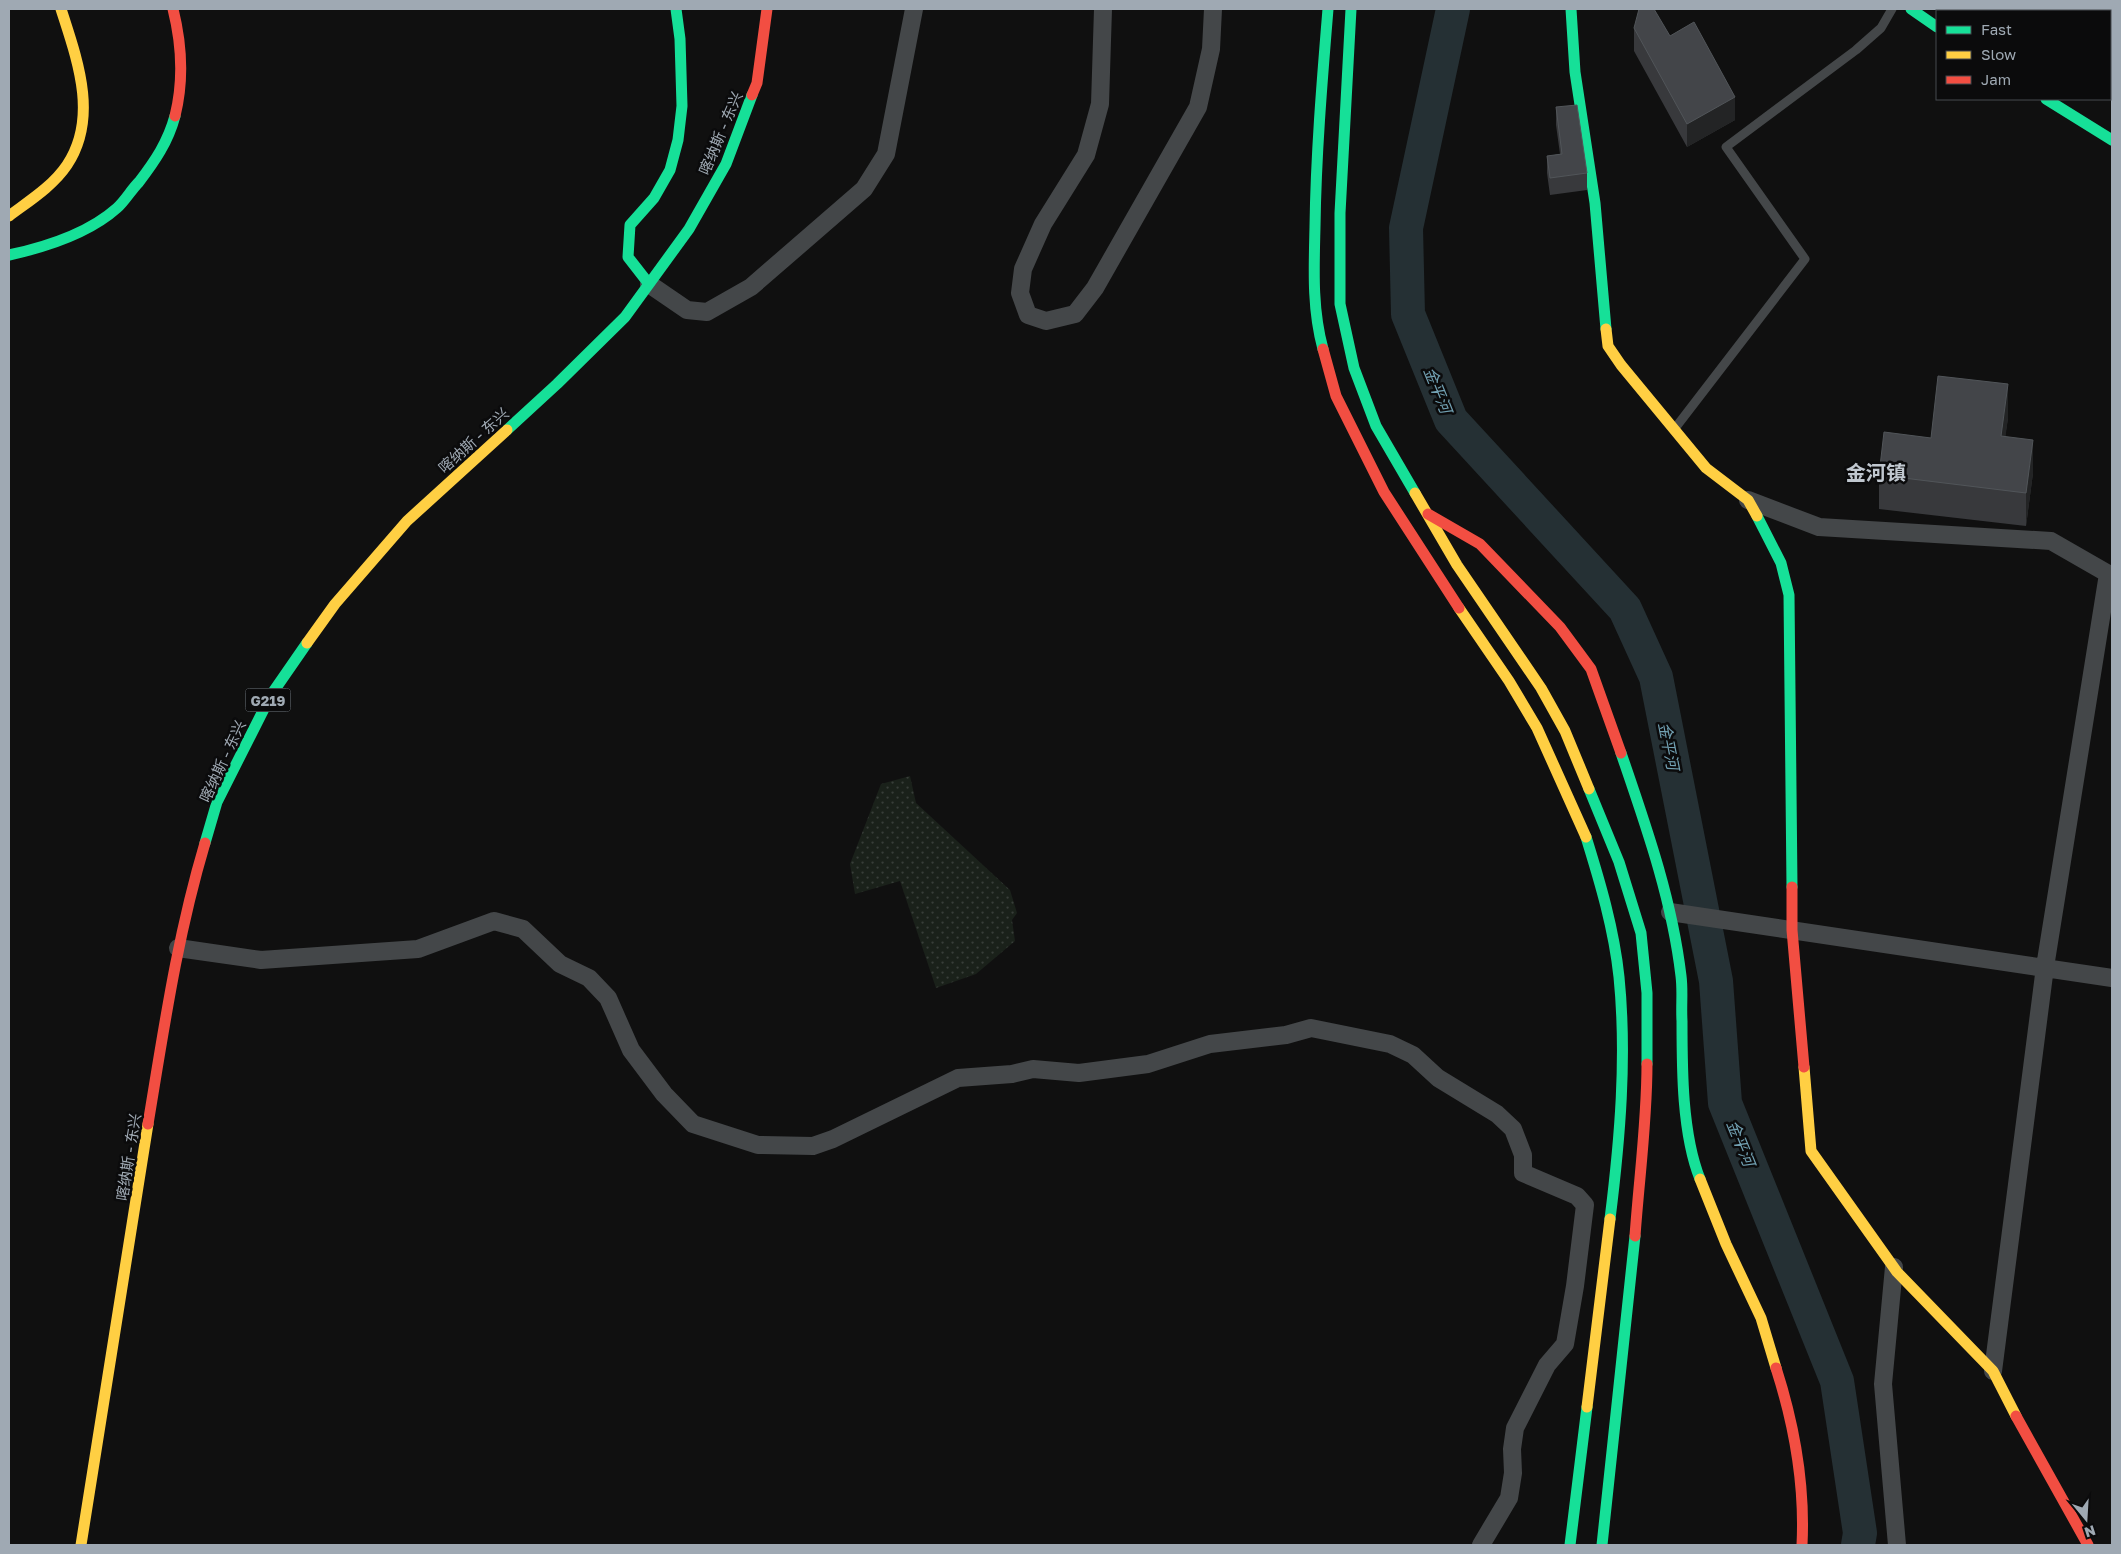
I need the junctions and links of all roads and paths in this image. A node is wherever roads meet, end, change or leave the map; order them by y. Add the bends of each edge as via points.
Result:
1 (60, 9) edge
2 (173, 9) edge
3 (676, 9) edge
4 (767, 9) edge
5 (914, 9) edge
6 (1103, 9) edge
7 (1213, 9) edge
8 (1328, 9) edge
9 (1351, 9) edge
10 (1571, 9) edge
11 (1892, 9) edge
12 (1910, 9) edge
13 (1936, 27) edge
14 (2050, 100) edge
15 (2066, 104) edge
16 (2112, 140) edge
17 (9, 216) edge
18 (9, 255) edge
19 (649, 284) junction
20 (1674, 429) junction
21 (1384, 492) junction
22 (1748, 500) junction
23 (1426, 513) junction
24 (2110, 575) edge
25 (1670, 912) junction
26 (1792, 930) junction
27 (178, 948) junction
28 (2045, 968) junction
29 (2112, 978) edge
30 (1585, 1205) junction
31 (1612, 1207) junction
32 (1894, 1267) junction
33 (1993, 1371) junction
34 (81, 1545) edge
35 (1481, 1545) edge
36 (1570, 1545) edge
37 (1602, 1545) edge
38 (1802, 1545) edge
39 (1897, 1545) edge
40 (2088, 1545) edge

1 - 17 main road via 71,40 85,104 82,136 67,165 45,188
2 - 18 main road via 181,61 180,92 172,128 157,159 116,210 83,230 23,253
3 - 19 main road via 682,106 678,140 670,170 654,198 630,226 628,257
4 - 19 main road, 喀纳斯 - 东兴 / G219 via 757,83 726,164 689,228
5 - 19 street via 886,154 864,189 752,288 707,312 686,310
6 - 7 street via 1100,104 1086,155 1043,224 1023,268 1020,293 1028,315 1046,320 1075,314 1095,288 1198,107 1211,50
8 - 21 main road via 1316,156 1314,271 1317,327 1336,396
9 - 23 main road via 1340,213 1340,304 1354,368 1376,426
10 - 20 main road via 1575,72 1595,203 1608,346
11 - 20 lane via 1881,28 1856,50 1726,146 1805,259
12 - 13 main road
14 - 15 main road
15 - 16 main road
19 - 27 main road, 喀纳斯 - 东兴 / G219 via 625,317 557,384 407,521 336,604 270,695 217,802 188,900
20 - 22 main road via 1706,468
21 - 23 main road
21 - 31 main road via 1523,704 1583,827 1603,893 1619,976 1622,1054 1618,1154
22 - 24 street via 1819,527 2051,541
22 - 26 main road via 1781,563 1789,595
23 - 25 main road via 1480,544 1560,627 1591,669 1654,852
23 - 37 main road via 1542,688 1565,731 1619,862 1641,933 1647,993 1647,1109 1634,1260
24 - 28 street
25 - 26 street
25 - 38 main road via 1681,977 1686,1112 1695,1166 1726,1244 1761,1318 1787,1403 1798,1468
26 - 28 street
26 - 32 main road via 1811,1151
27 - 30 street via 261,960 418,949 494,921 523,929 560,964 589,978 608,998 631,1050 664,1094 693,1124 758,1145 813,1146 958,1078 1033,1069 1079,1073 1148,1064 1210,1044 1286,1036 1310,1028 1390,1044 1413,1055 1438,1078 1497,1114 1513,1128 1524,1155 1523,1173 1577,1196
27 - 34 main road, 喀纳斯 - 东兴 / G219
28 - 29 street
28 - 33 street
30 - 31 street
30 - 35 street via 1565,1344 1547,1365 1515,1428 1512,1450 1514,1473 1509,1498
31 - 36 main road
32 - 33 main road
32 - 39 street via 1882,1384
33 - 40 main road via 2031,1446

